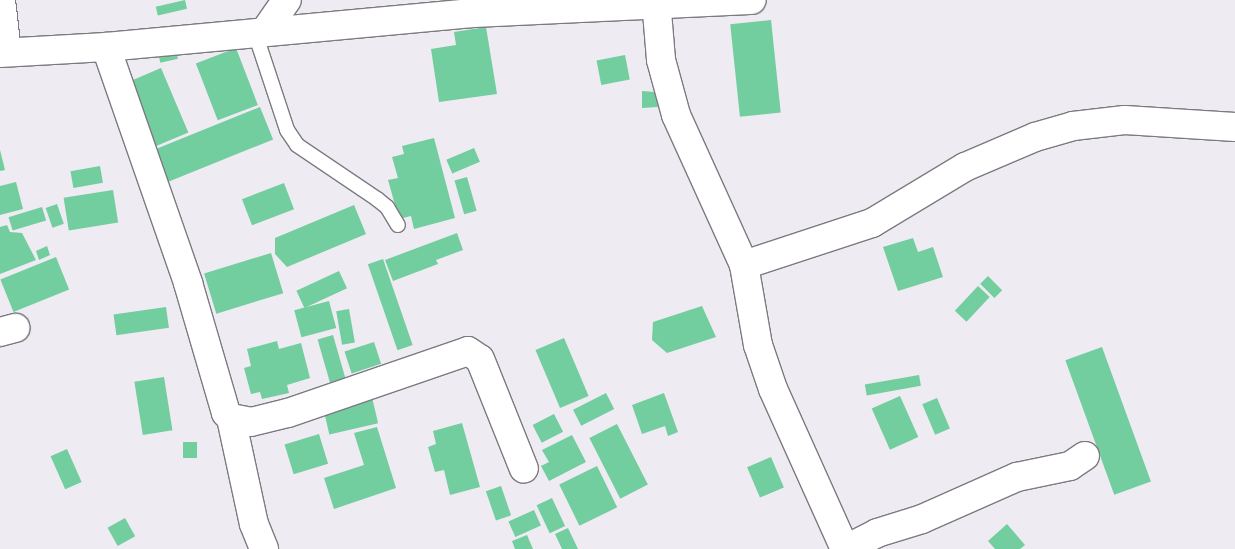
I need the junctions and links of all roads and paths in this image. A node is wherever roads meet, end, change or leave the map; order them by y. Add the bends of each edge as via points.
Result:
1 (1, 0) edge
2 (286, 0) edge
3 (752, 0) edge
4 (656, 3) edge
5 (260, 32) junction
6 (106, 47) junction
7 (3, 52) edge
8 (1235, 127) edge
9 (398, 225) dead end
10 (744, 265) junction
11 (231, 418) junction
12 (1085, 456) dead end
13 (524, 469) dead end
14 (264, 549) edge
15 (845, 549) edge

1 - 7 street
2 - 5 street
3 - 4 street
4 - 5 street via 472,13
4 - 10 street via 661,60 676,115
5 - 6 street
5 - 9 lane via 287,130 297,145 377,199 387,207
6 - 7 street
6 - 11 street via 188,283 226,413
8 - 10 street via 1125,120 1073,126 1044,134 964,167 872,223
10 - 15 street via 758,345 773,389
11 - 13 street via 251,422 288,413 468,351 480,358
11 - 14 street via 254,524
12 - 15 street via 1070,466 1016,476 922,519 877,533

